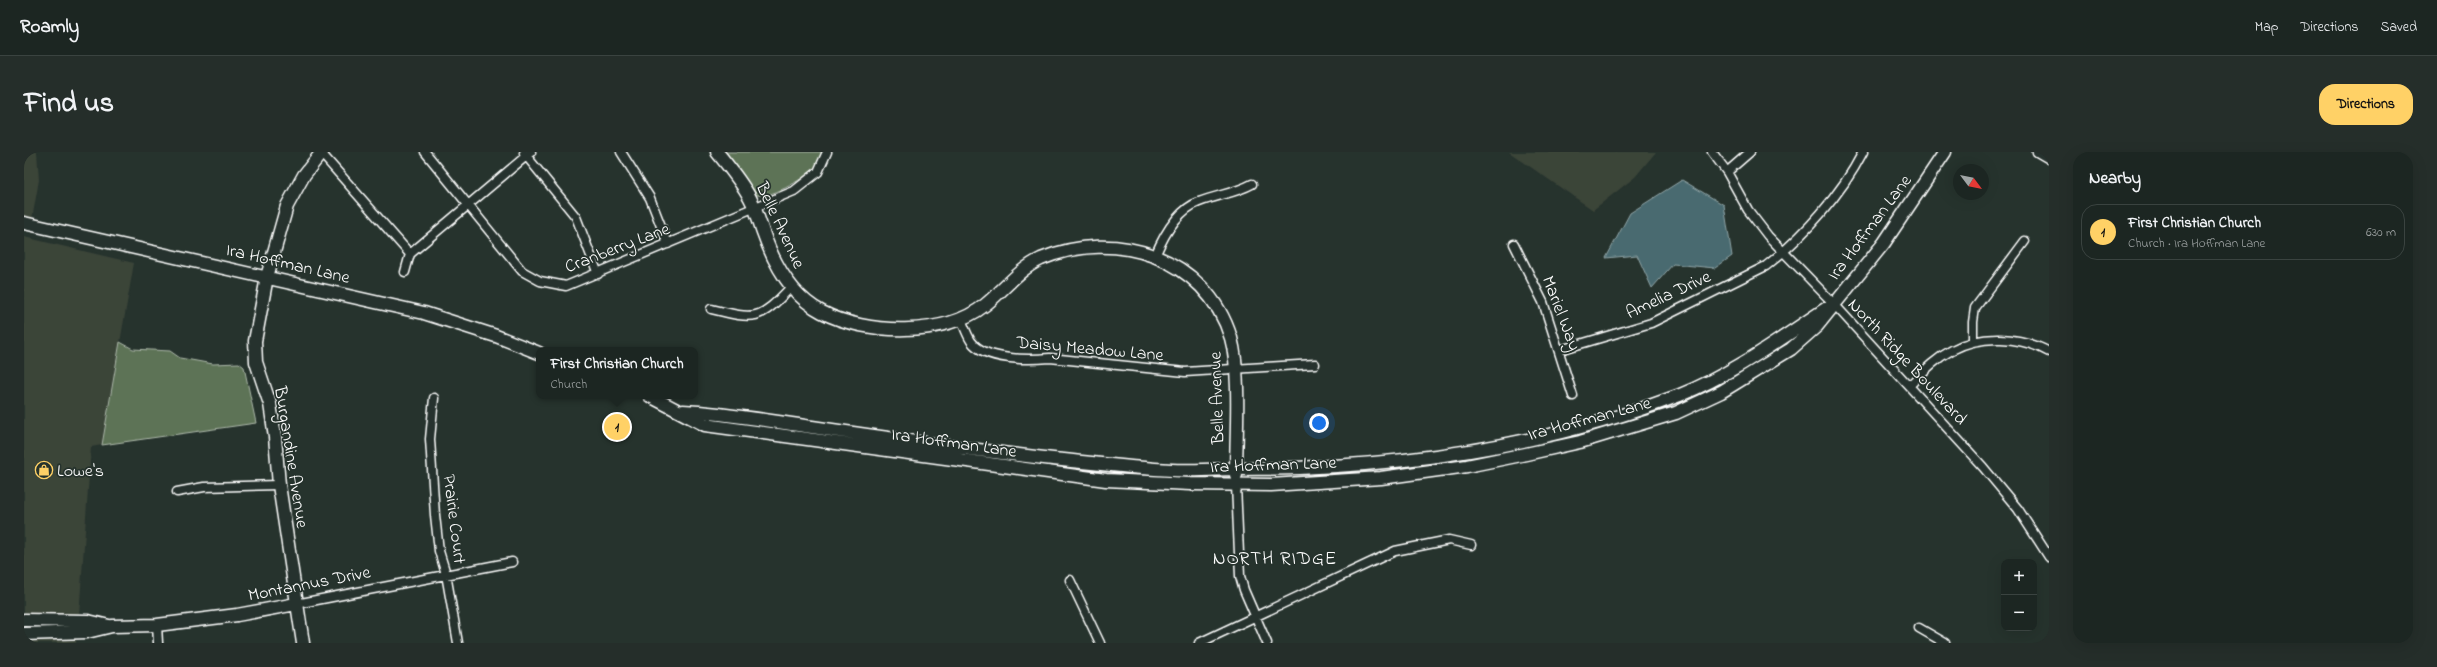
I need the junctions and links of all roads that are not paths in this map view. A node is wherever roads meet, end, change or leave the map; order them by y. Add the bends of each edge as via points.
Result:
1 (425, 152) edge
2 (621, 152) edge
3 (717, 152) edge
4 (827, 152) edge
5 (1712, 152) edge
6 (1750, 152) edge
7 (1863, 152) edge
8 (1945, 152) edge
9 (2037, 152) edge
10 (322, 153) edge
11 (527, 153) edge
12 (2049, 159) edge
13 (1727, 172) junction
14 (1252, 184) dead end
15 (467, 206) junction
16 (754, 208) junction
17 (24, 223) edge
18 (2025, 241) dead end
19 (668, 244) junction
20 (1514, 244) dead end
21 (1783, 253) junction
22 (410, 254) junction
23 (1155, 256) junction
24 (405, 272) dead end
25 (598, 274) junction
26 (267, 277) junction
27 (791, 287) junction
28 (1834, 304) junction
29 (711, 310) dead end
30 (961, 319) junction
31 (1974, 342) junction
32 (1560, 350) junction
33 (536, 352) edge
34 (2049, 352) edge
35 (1315, 364) dead end
36 (1236, 370) junction
37 (1910, 385) junction
38 (1574, 396) dead end
39 (434, 398) dead end
40 (656, 399) edge
41 (678, 410) junction
42 (1236, 469) junction
43 (279, 484) junction
44 (1236, 485) junction
45 (177, 492) dead end
46 (1471, 545) dead end
47 (2049, 557) edge
48 (512, 562) dead end
49 (446, 574) junction
50 (1070, 580) dead end
51 (296, 604) junction
52 (1255, 616) junction
53 (24, 620) edge
54 (157, 625) junction
55 (112, 626) junction
56 (1919, 628) dead end
57 (24, 634) edge
58 (158, 643) edge
59 (303, 643) edge
60 (458, 643) edge
61 (1100, 643) edge
62 (1199, 643) edge
63 (1267, 643) edge
64 (1944, 643) edge

1 - 15 street, Cranberry Lane
2 - 19 street via 650,198
3 - 16 main road, Belle Avenue via 741,182
4 - 16 street, Cranberry Lane via 818,172 794,191
5 - 13 street, North Ridge Boulevard
6 - 13 street
7 - 21 street, Amelia Drive via 1829,202
8 - 28 main road, Ira Hoffman Lane via 1901,219
9 - 12 street
10 - 22 street
10 - 26 main road, Burgandine Avenue via 304,175 287,206
11 - 15 street
11 - 25 street via 576,218
13 - 21 street, North Ridge Boulevard via 1748,210
14 - 23 street via 1197,202 1178,217 1162,239
15 - 22 street
15 - 25 street, Cranberry Lane via 522,271 540,281 566,286
16 - 19 street, Cranberry Lane
16 - 27 main road, Belle Avenue via 777,265
17 - 26 main road, Ira Hoffman Lane
18 - 31 street via 1975,308 1972,322
19 - 25 street, Cranberry Lane
20 - 32 street, Mariel Way via 1543,302
21 - 28 street, North Ridge Boulevard
21 - 32 street, Amelia Drive via 1766,266 1651,323
22 - 24 street
23 - 30 main road, Belle Avenue via 1108,245 1066,250 1031,265 984,306
23 - 36 main road, Belle Avenue via 1187,275 1216,307 1230,336
26 - 33 main road, Ira Hoffman Lane via 424,313
26 - 43 main road, Burgandine Avenue via 256,341 256,362 270,404
27 - 29 street via 769,310 756,316
27 - 30 main road, Belle Avenue via 822,312 851,323 896,330 922,329
28 - 37 street, North Ridge Boulevard
28 - 42 main road, Ira Hoffman Lane via 1724,374 1681,394 1579,428 1478,449 1357,465
28 - 44 main road, Ira Hoffman Lane via 1817,326 1791,349 1721,392 1668,415 1580,442 1467,466 1381,478
30 - 36 street, Daisy Meadow Lane via 972,342 985,352 1002,356 1031,360 1050,358 1093,361 1185,372
31 - 34 street via 1994,339 2019,341
31 - 37 street via 1952,350 1934,362
32 - 38 street, Mariel Way
35 - 36 street, Daisy Meadow Lane
36 - 42 main road, Belle Avenue
37 - 47 street, North Ridge Boulevard via 2018,509
39 - 49 street, Prairie Court via 430,439 439,551
40 - 41 main road, Ira Hoffman Lane
41 - 42 main road, Ira Hoffman Lane via 719,413 1053,459 1172,470
41 - 44 main road, Ira Hoffman Lane via 705,425 804,440 1106,480
42 - 44 main road, Belle Avenue
43 - 45 street via 204,487
43 - 51 main road, Burgandine Avenue
44 - 52 street, Belle Avenue via 1240,576
46 - 52 street via 1450,540 1395,552
48 - 49 street, Montannus Drive
49 - 51 street, Montannus Drive
49 - 60 street, Prairie Court
50 - 61 street
51 - 54 main road, Montannus Drive via 237,616
51 - 59 main road, Burgandine Avenue
52 - 62 street
52 - 63 street, Belle Avenue
53 - 55 main road, Montannus Drive via 88,621
54 - 55 main road, Montannus Drive
54 - 58 street
55 - 57 main road, Montannus Drive via 87,632
56 - 64 street

